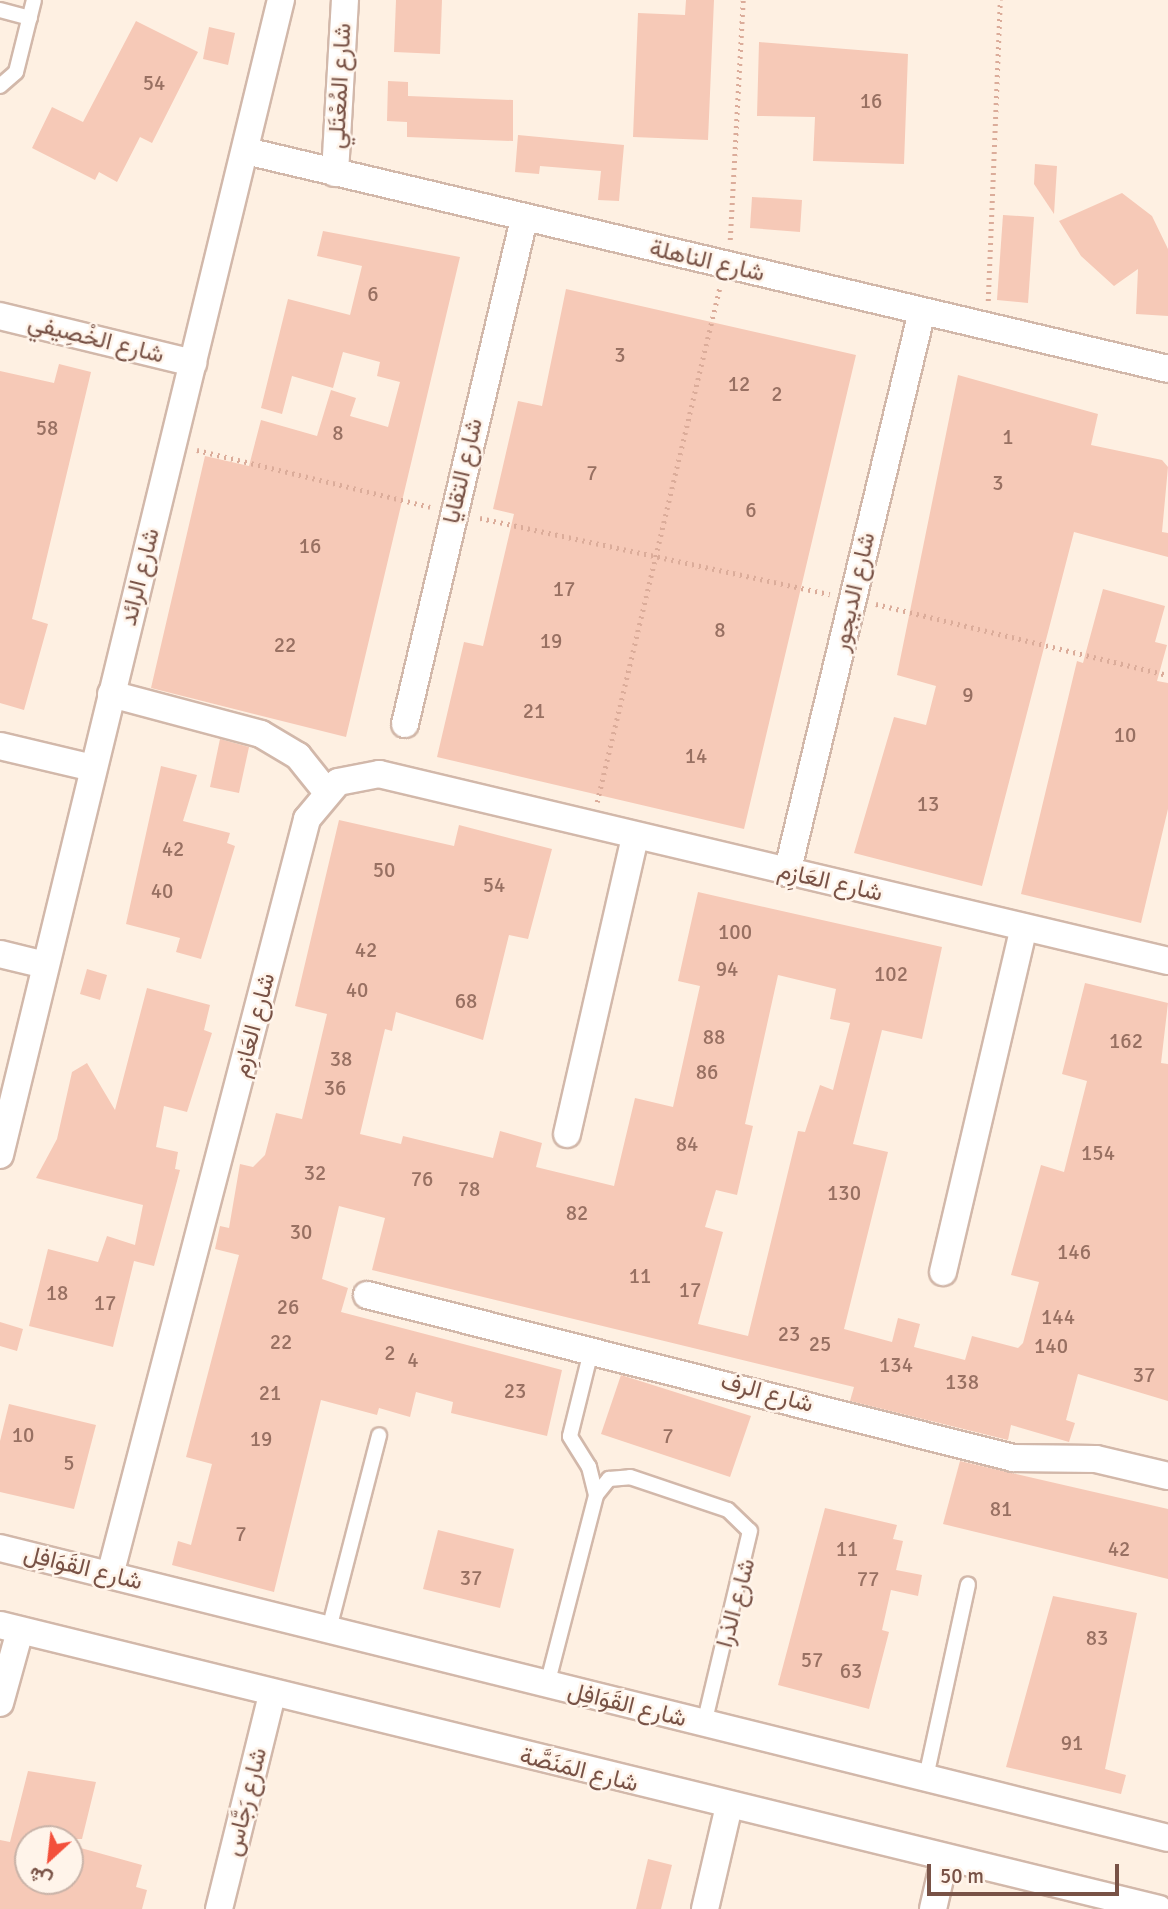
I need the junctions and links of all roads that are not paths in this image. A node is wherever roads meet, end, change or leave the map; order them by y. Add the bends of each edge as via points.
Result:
1 (34, 0) edge
2 (281, 0) edge
3 (345, 0) edge
4 (0, 10) edge
5 (30, 18) junction
6 (0, 86) edge
7 (246, 151) junction
8 (335, 173) junction
9 (524, 219) junction
10 (922, 311) junction
11 (0, 316) edge
12 (192, 363) junction
13 (1168, 369) edge
14 (111, 694) junction
15 (405, 724) dead end
16 (0, 746) edge
17 (93, 768) junction
18 (326, 791) junction
19 (635, 838) junction
20 (787, 873) junction
21 (1024, 927) junction
22 (0, 954) edge
23 (1168, 961) edge
24 (45, 965) junction
25 (567, 1134) dead end
26 (0, 1155) edge
27 (943, 1272) dead end
28 (367, 1294) dead end
29 (592, 1347) junction
30 (379, 1435) dead end
31 (1168, 1476) edge
32 (596, 1495) junction
33 (0, 1548) edge
34 (110, 1575) junction
35 (968, 1585) dead end
36 (10, 1628) edge
37 (329, 1629) junction
38 (547, 1685) junction
39 (272, 1695) junction
40 (0, 1703) edge
41 (704, 1724) junction
42 (926, 1777) junction
43 (729, 1806) junction
44 (1168, 1838) edge
45 (946, 1857) junction
46 (219, 1909) edge
47 (705, 1909) edge
48 (933, 1909) edge
49 (1159, 1909) edge

1 - 5 lane
2 - 7 street, شارع الرائد
3 - 8 street, شارع المُعْتَلي
4 - 5 lane
5 - 6 lane via 16,72
7 - 8 street, شارع الناهلة
7 - 12 street, شارع الرائد
8 - 9 street, شارع الناهلة
9 - 10 street, شارع الناهلة
9 - 15 street, شارع التقايا
10 - 13 street, شارع الناهلة
10 - 20 street, شارع الديجور
11 - 12 street, شارع الخْصِيفي
12 - 14 street, شارع الرائد
14 - 17 street, شارع الرائد
14 - 18 street via 261,734 298,757
16 - 17 street
17 - 24 street, شارع الرائد
18 - 19 street, شارع العَازِم via 351,777 379,774
18 - 34 street, شارع العَازِم via 307,819
19 - 20 street, شارع العَازِم
19 - 25 street
20 - 21 street, شارع العَازِم
21 - 23 street, شارع العَازِم
21 - 27 street
22 - 24 street
24 - 26 street, شارع الرائد
28 - 29 street, شارع الرف
29 - 31 street, شارع الرف via 1013,1458 1096,1459
29 - 32 lane via 570,1436 589,1467
30 - 37 lane
32 - 38 lane
32 - 41 lane, شارع الذرا via 609,1479 630,1477 728,1510 750,1531
33 - 34 street, شارع القَوَافِل
34 - 37 street, شارع القَوَافِل
35 - 42 lane
36 - 39 street, شارع المَنَصَّة
36 - 40 street
37 - 38 street, شارع القَوَافِل
38 - 41 street, شارع القَوَافِل
39 - 43 street, شارع المَنَصَّة
39 - 46 street, شارع رَجَّاس
41 - 42 street, شارع القَوَافِل
42 - 44 street, شارع القَوَافِل
43 - 45 street, شارع المَنَصَّة
43 - 47 street
45 - 48 street
45 - 49 street, شارع المَنَصَّة

